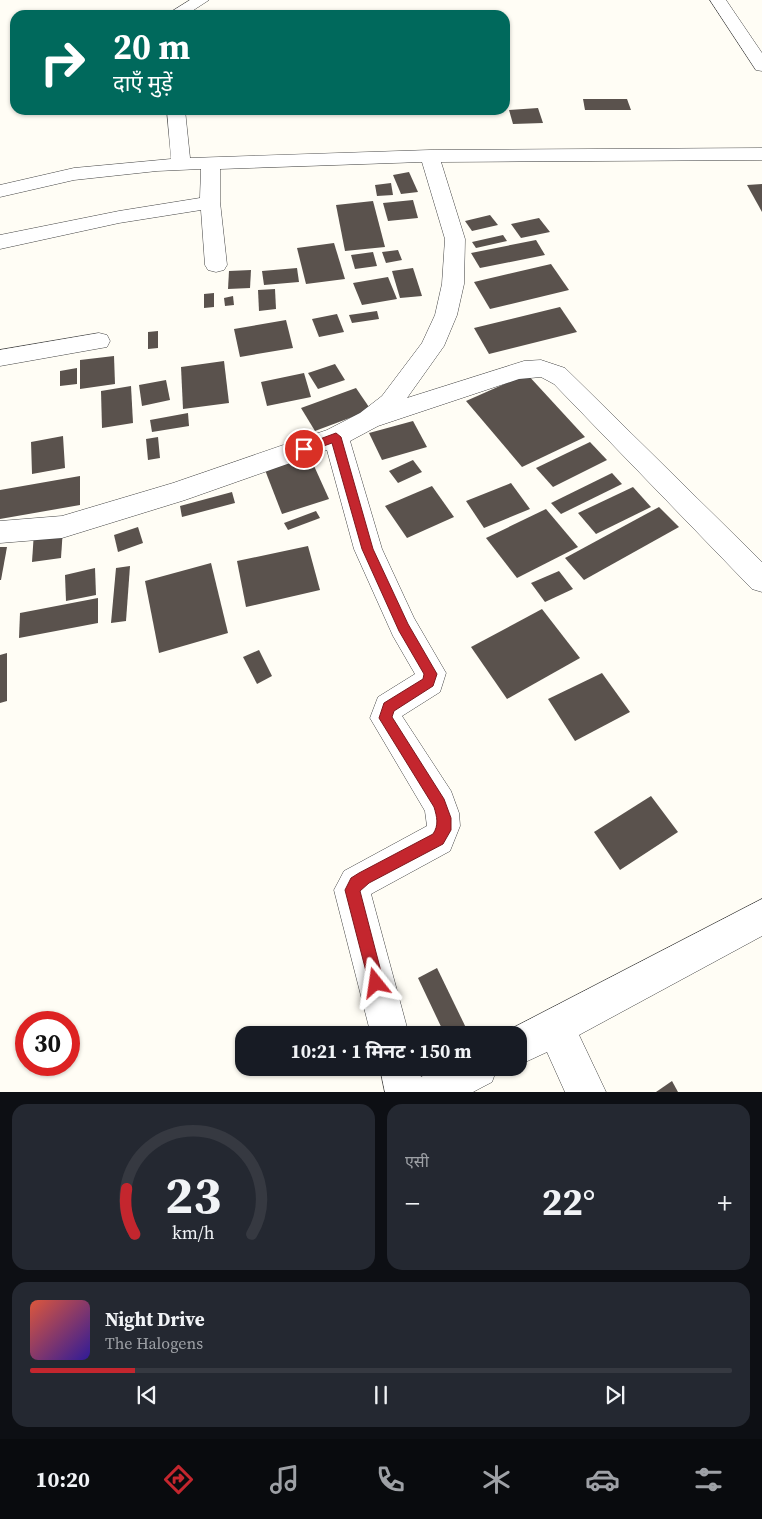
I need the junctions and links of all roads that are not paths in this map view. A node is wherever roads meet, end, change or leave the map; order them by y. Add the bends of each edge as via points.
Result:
1 (201, 0) edge
2 (718, 0) edge
3 (183, 10) edge
4 (762, 66) edge
5 (176, 115) edge
6 (762, 154) edge
7 (430, 156) junction
8 (211, 163) junction
9 (181, 164) junction
10 (0, 191) edge
11 (210, 202) junction
12 (0, 242) edge
13 (216, 265) dead end
14 (99, 341) dead end
15 (0, 358) edge
16 (369, 420) junction
17 (336, 437) junction
18 (0, 532) edge
19 (762, 580) edge
20 (762, 917) edge
21 (388, 1026) edge
22 (555, 1028) junction
23 (527, 1042) edge
24 (401, 1076) edge
25 (463, 1076) edge
26 (405, 1092) edge
27 (432, 1092) edge
28 (586, 1092) edge

1 - 3 street
2 - 4 street
5 - 9 street
6 - 7 street
7 - 8 street
7 - 16 street via 455,239 446,315 432,346 391,402
8 - 9 street
8 - 11 street
9 - 10 street via 74,174
11 - 12 street
11 - 13 street
14 - 15 street
16 - 17 street
16 - 19 street via 517,371 535,367 550,370 562,378
17 - 18 street via 106,515 62,527
17 - 21 street via 368,549 403,627 431,674 429,682 389,707 386,718 439,803 444,818 444,830 438,839 364,878 352,890
20 - 22 street
22 - 23 street
22 - 28 street
24 - 26 street
25 - 27 street

